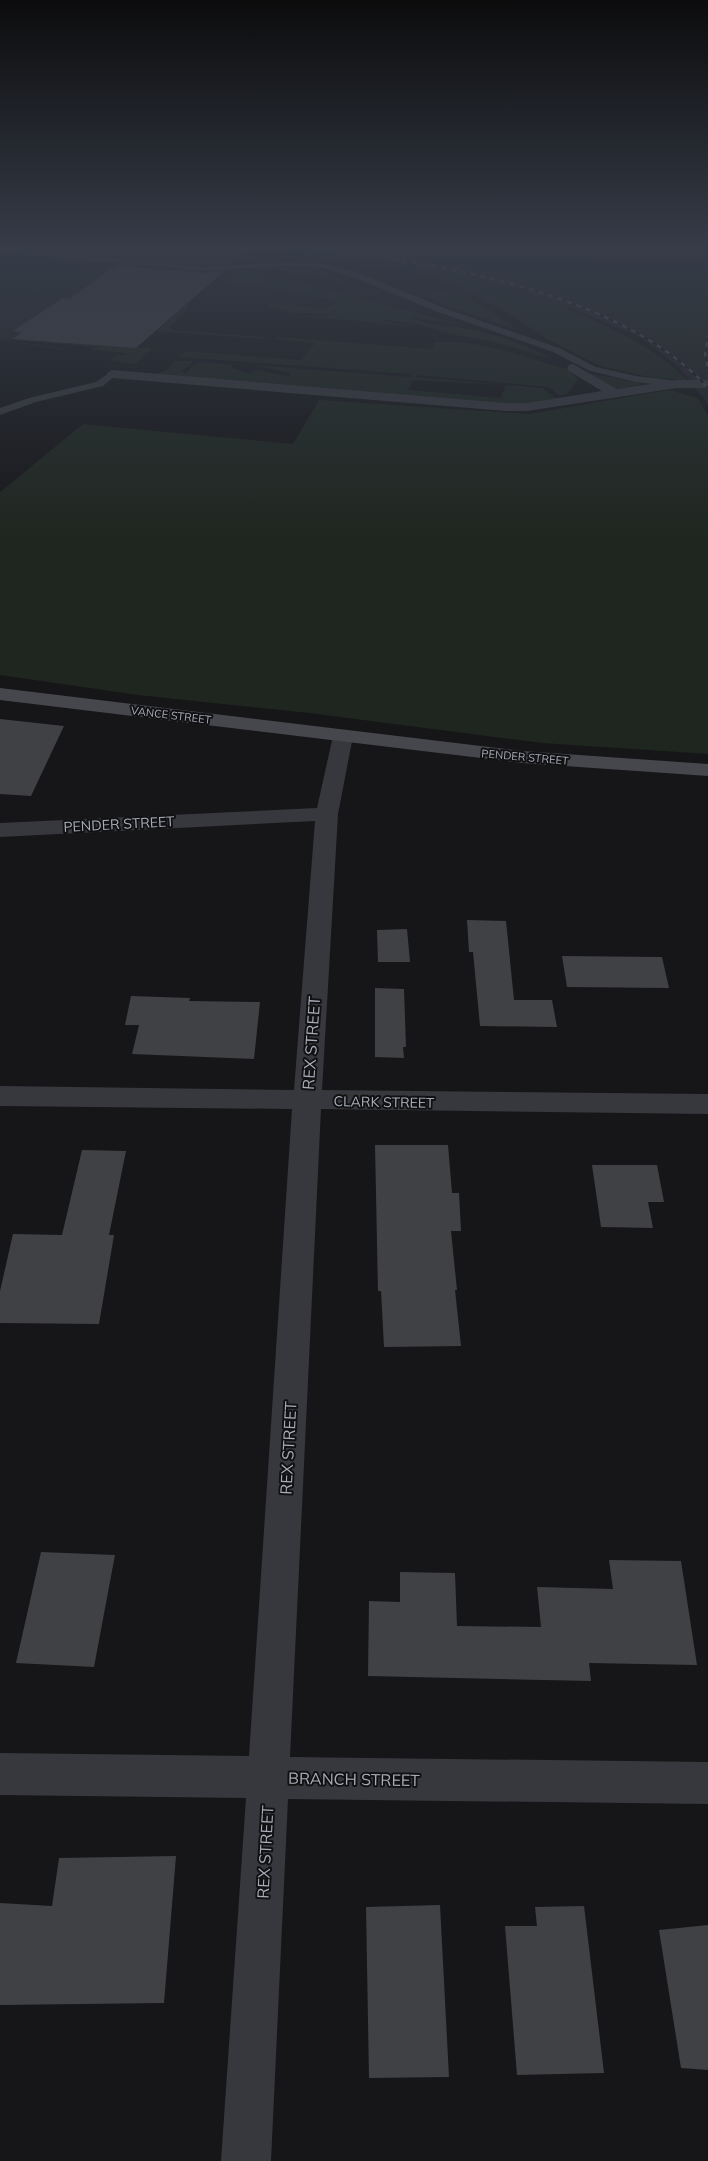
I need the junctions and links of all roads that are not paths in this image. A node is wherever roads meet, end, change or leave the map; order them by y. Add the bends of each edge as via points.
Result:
1 (547, 347) edge
2 (573, 368) dead end
3 (112, 374) joint
4 (677, 384) junction
5 (708, 384) edge
6 (614, 393) junction
7 (0, 412) edge
8 (0, 694) edge
9 (343, 736) junction
10 (708, 770) edge
11 (327, 814) junction
12 (0, 830) edge
13 (0, 1096) edge
14 (307, 1101) junction
15 (708, 1104) edge
16 (0, 1774) edge
17 (269, 1778) junction
18 (708, 1783) edge
19 (246, 2161) edge

1 - 4 lane via 593,369
2 - 6 street
3 - 6 street via 505,407 527,407
3 - 7 lane via 99,384 33,400
4 - 5 street
4 - 6 street
8 - 9 street, VANCE STREET
9 - 10 street, PENDER STREET via 522,757
9 - 11 street, REX STREET
11 - 12 street, PENDER STREET
11 - 14 street, REX STREET
13 - 14 street, CLARK STREET
14 - 15 street, CLARK STREET
14 - 17 street, REX STREET
16 - 17 street, BRANCH STREET
17 - 18 street, BRANCH STREET
17 - 19 street, REX STREET

